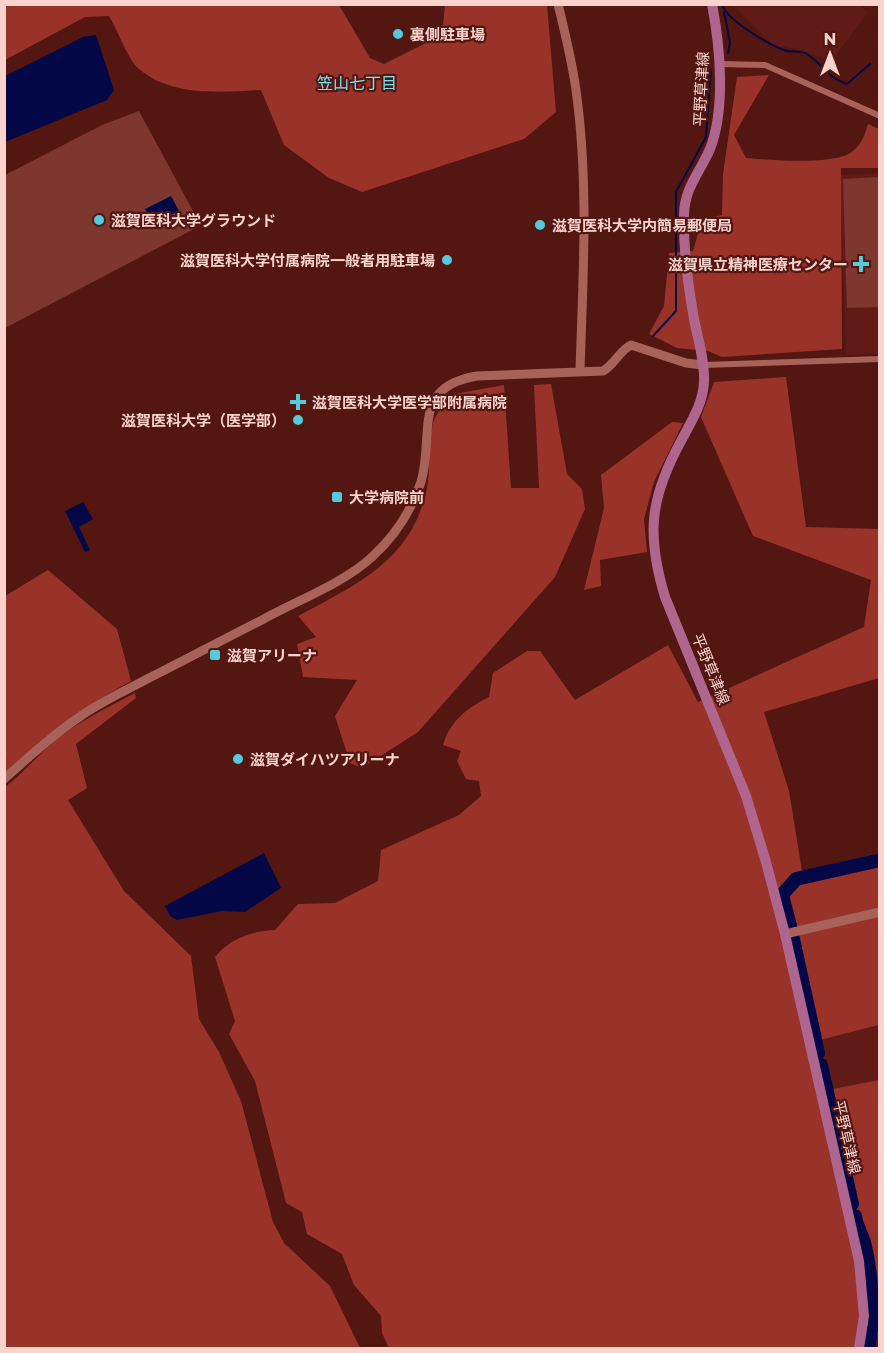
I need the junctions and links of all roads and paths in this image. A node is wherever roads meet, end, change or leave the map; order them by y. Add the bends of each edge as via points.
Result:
1 (558, 4) edge
2 (712, 4) edge
3 (719, 64) junction
4 (879, 116) edge
5 (879, 359) edge
6 (703, 365) junction
7 (580, 370) junction
8 (4, 779) edge
9 (879, 912) edge
10 (785, 934) junction
11 (859, 1348) edge

1 - 7 street via 576,90 580,131 584,261
2 - 3 main road, 平野草津線
3 - 4 street via 765,65
3 - 6 main road, 平野草津線 via 715,129 710,149 689,186 684,214 690,296
5 - 6 street
6 - 7 street via 631,345 603,371
6 - 10 main road, 平野草津線 via 700,404 660,485 651,534 655,564 746,796
7 - 8 street via 477,376 445,386 429,411 426,460 412,504 392,538 370,559 96,706 49,739
9 - 10 street
10 - 11 main road, 平野草津線 via 859,1262 864,1316

